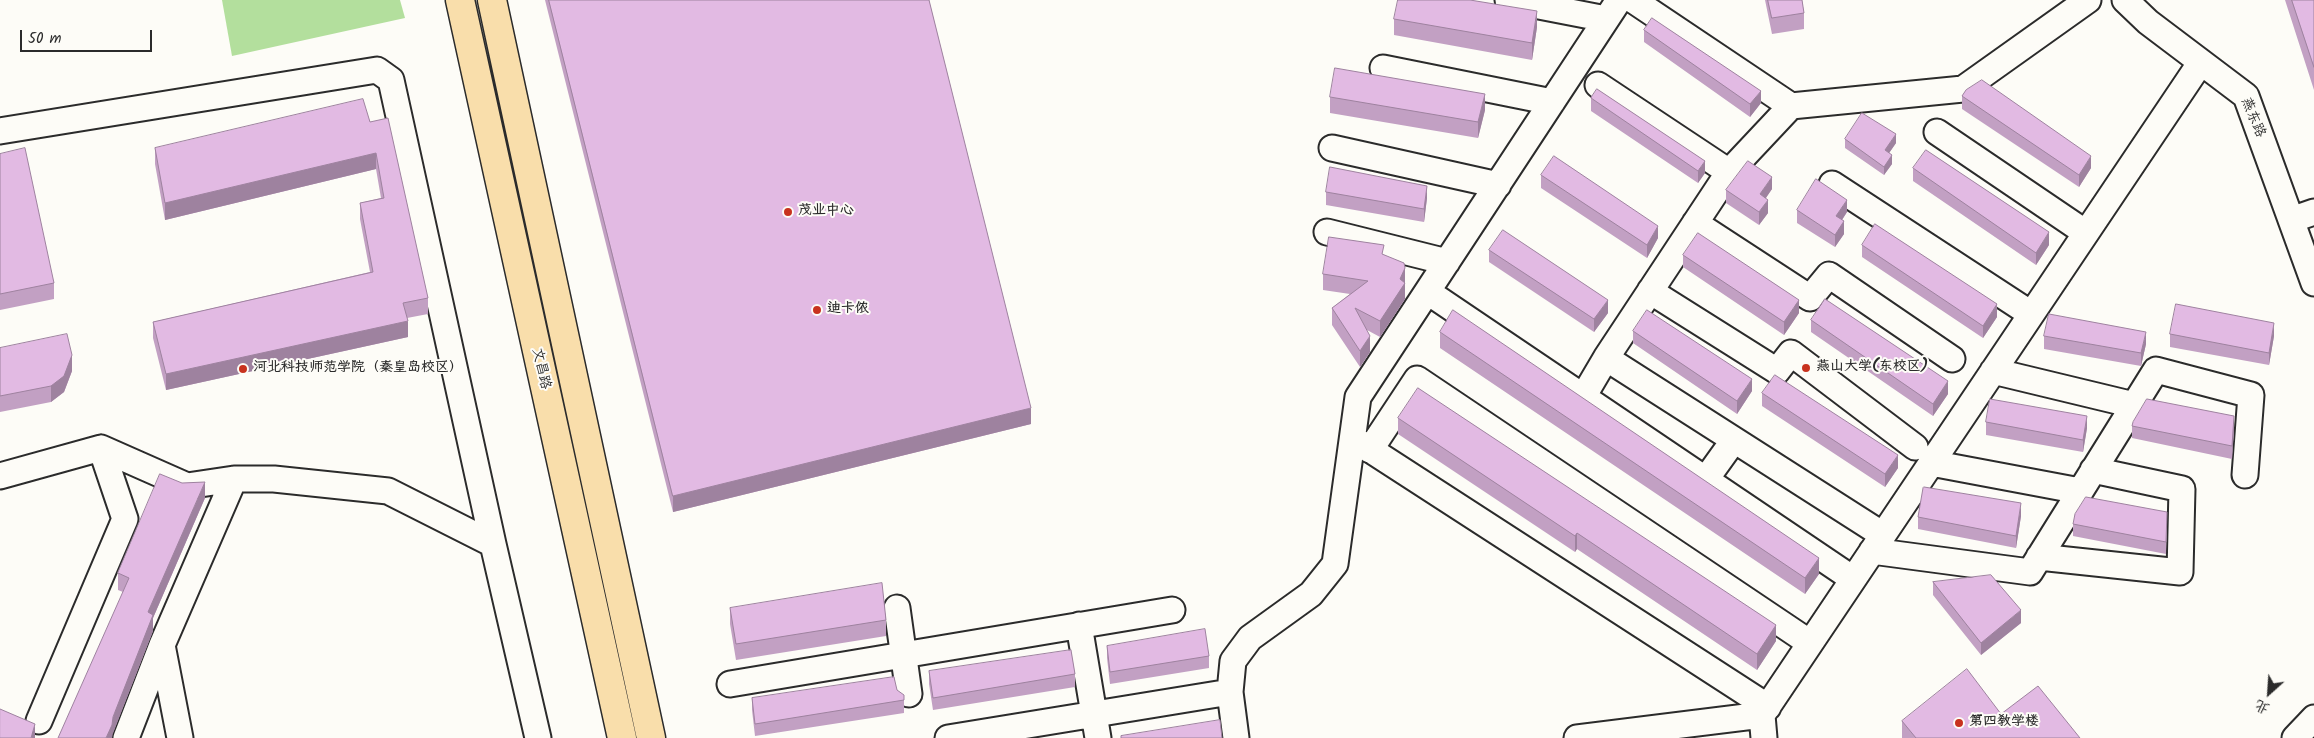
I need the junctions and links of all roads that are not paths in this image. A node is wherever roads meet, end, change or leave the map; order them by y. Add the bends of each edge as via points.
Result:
1 (460, 0) edge
2 (492, 0) edge
3 (1508, 0) edge
4 (1632, 0) edge
5 (2088, 0) edge
6 (2125, 0) edge
7 (1612, 10) edge
8 (2201, 62) junction
9 (1383, 68) dead end
10 (1598, 85) dead end
11 (1552, 102) junction
12 (1791, 106) junction
13 (0, 131) edge
14 (1938, 132) dead end
15 (1332, 148) dead end
16 (1729, 172) junction
17 (1832, 184) dead end
18 (1498, 185) junction
19 (2314, 212) edge
20 (2291, 220) junction
21 (1695, 223) junction
22 (1327, 232) dead end
23 (2086, 233) junction
24 (1447, 262) junction
25 (2314, 283) edge
26 (1650, 291) junction
27 (1428, 292) junction
28 (2031, 314) junction
29 (1606, 358) junction
30 (1952, 359) dead end
31 (1993, 371) junction
32 (1583, 397) junction
33 (2134, 405) junction
34 (1734, 440) junction
35 (1361, 444) junction
36 (101, 448) junction
37 (1923, 455) junction
38 (2093, 470) junction
39 (2245, 475) dead end
40 (0, 476) edge
41 (234, 479) junction
42 (1706, 479) junction
43 (2080, 491) junction
44 (1877, 543) junction
45 (493, 544) junction
46 (2039, 557) junction
47 (1854, 579) junction
48 (898, 608) dead end
49 (1172, 610) dead end
50 (1079, 626) junction
51 (1810, 643) junction
52 (162, 645) junction
53 (904, 655) junction
54 (730, 684) dead end
55 (1230, 692) junction
56 (909, 694) dead end
57 (2314, 718) edge
58 (1765, 720) edge
59 (39, 721) dead end
60 (1096, 726) edge
61 (1608, 736) edge
62 (126, 738) edge
63 (180, 738) edge
64 (538, 738) edge
65 (622, 738) edge
66 (651, 738) edge
67 (948, 738) edge
68 (1236, 738) edge
69 (1577, 738) edge
70 (2295, 738) edge

1 - 65 main road, 文昌路
2 - 66 main road
3 - 7 street
4 - 12 street
5 - 12 street via 1963,89
6 - 8 street, 燕东路 via 2148,22
7 - 11 street
8 - 20 street, 燕东路 via 2246,96
8 - 23 street
9 - 11 street
10 - 16 street
11 - 18 street
12 - 16 street
13 - 45 street via 377,70 391,80
14 - 23 street
15 - 18 street
16 - 21 street
17 - 28 street
18 - 24 street
19 - 20 street
20 - 25 street, 燕东路
21 - 26 street
21 - 30 street via 1810,298 1829,275
22 - 24 street
23 - 28 street
24 - 27 street
26 - 29 street
26 - 37 street via 1777,371 1791,353
27 - 32 street
27 - 35 street via 1358,398
28 - 31 street
29 - 32 street
29 - 34 street
31 - 33 street
31 - 37 street
32 - 42 street
33 - 38 street
33 - 39 street via 2156,370 2251,395
34 - 42 street
34 - 44 street
35 - 51 street via 1417,379
35 - 55 street via 1335,564 1311,594 1250,638 1233,661
35 - 58 street
36 - 40 street
36 - 41 street via 187,486
36 - 59 street via 125,519
37 - 43 street
37 - 44 street
38 - 43 street
38 - 46 street via 2182,489 2180,572
41 - 45 street via 274,479 388,491
41 - 52 street
42 - 47 street
43 - 46 street
44 - 46 street via 2030,572
44 - 47 street
45 - 64 street
47 - 51 street
48 - 53 street
49 - 50 street
50 - 53 street
50 - 60 street
51 - 58 street
52 - 62 street
52 - 63 street
53 - 54 street
53 - 56 street
55 - 60 street
55 - 68 street
57 - 70 street
58 - 61 street
60 - 67 street
61 - 69 street

